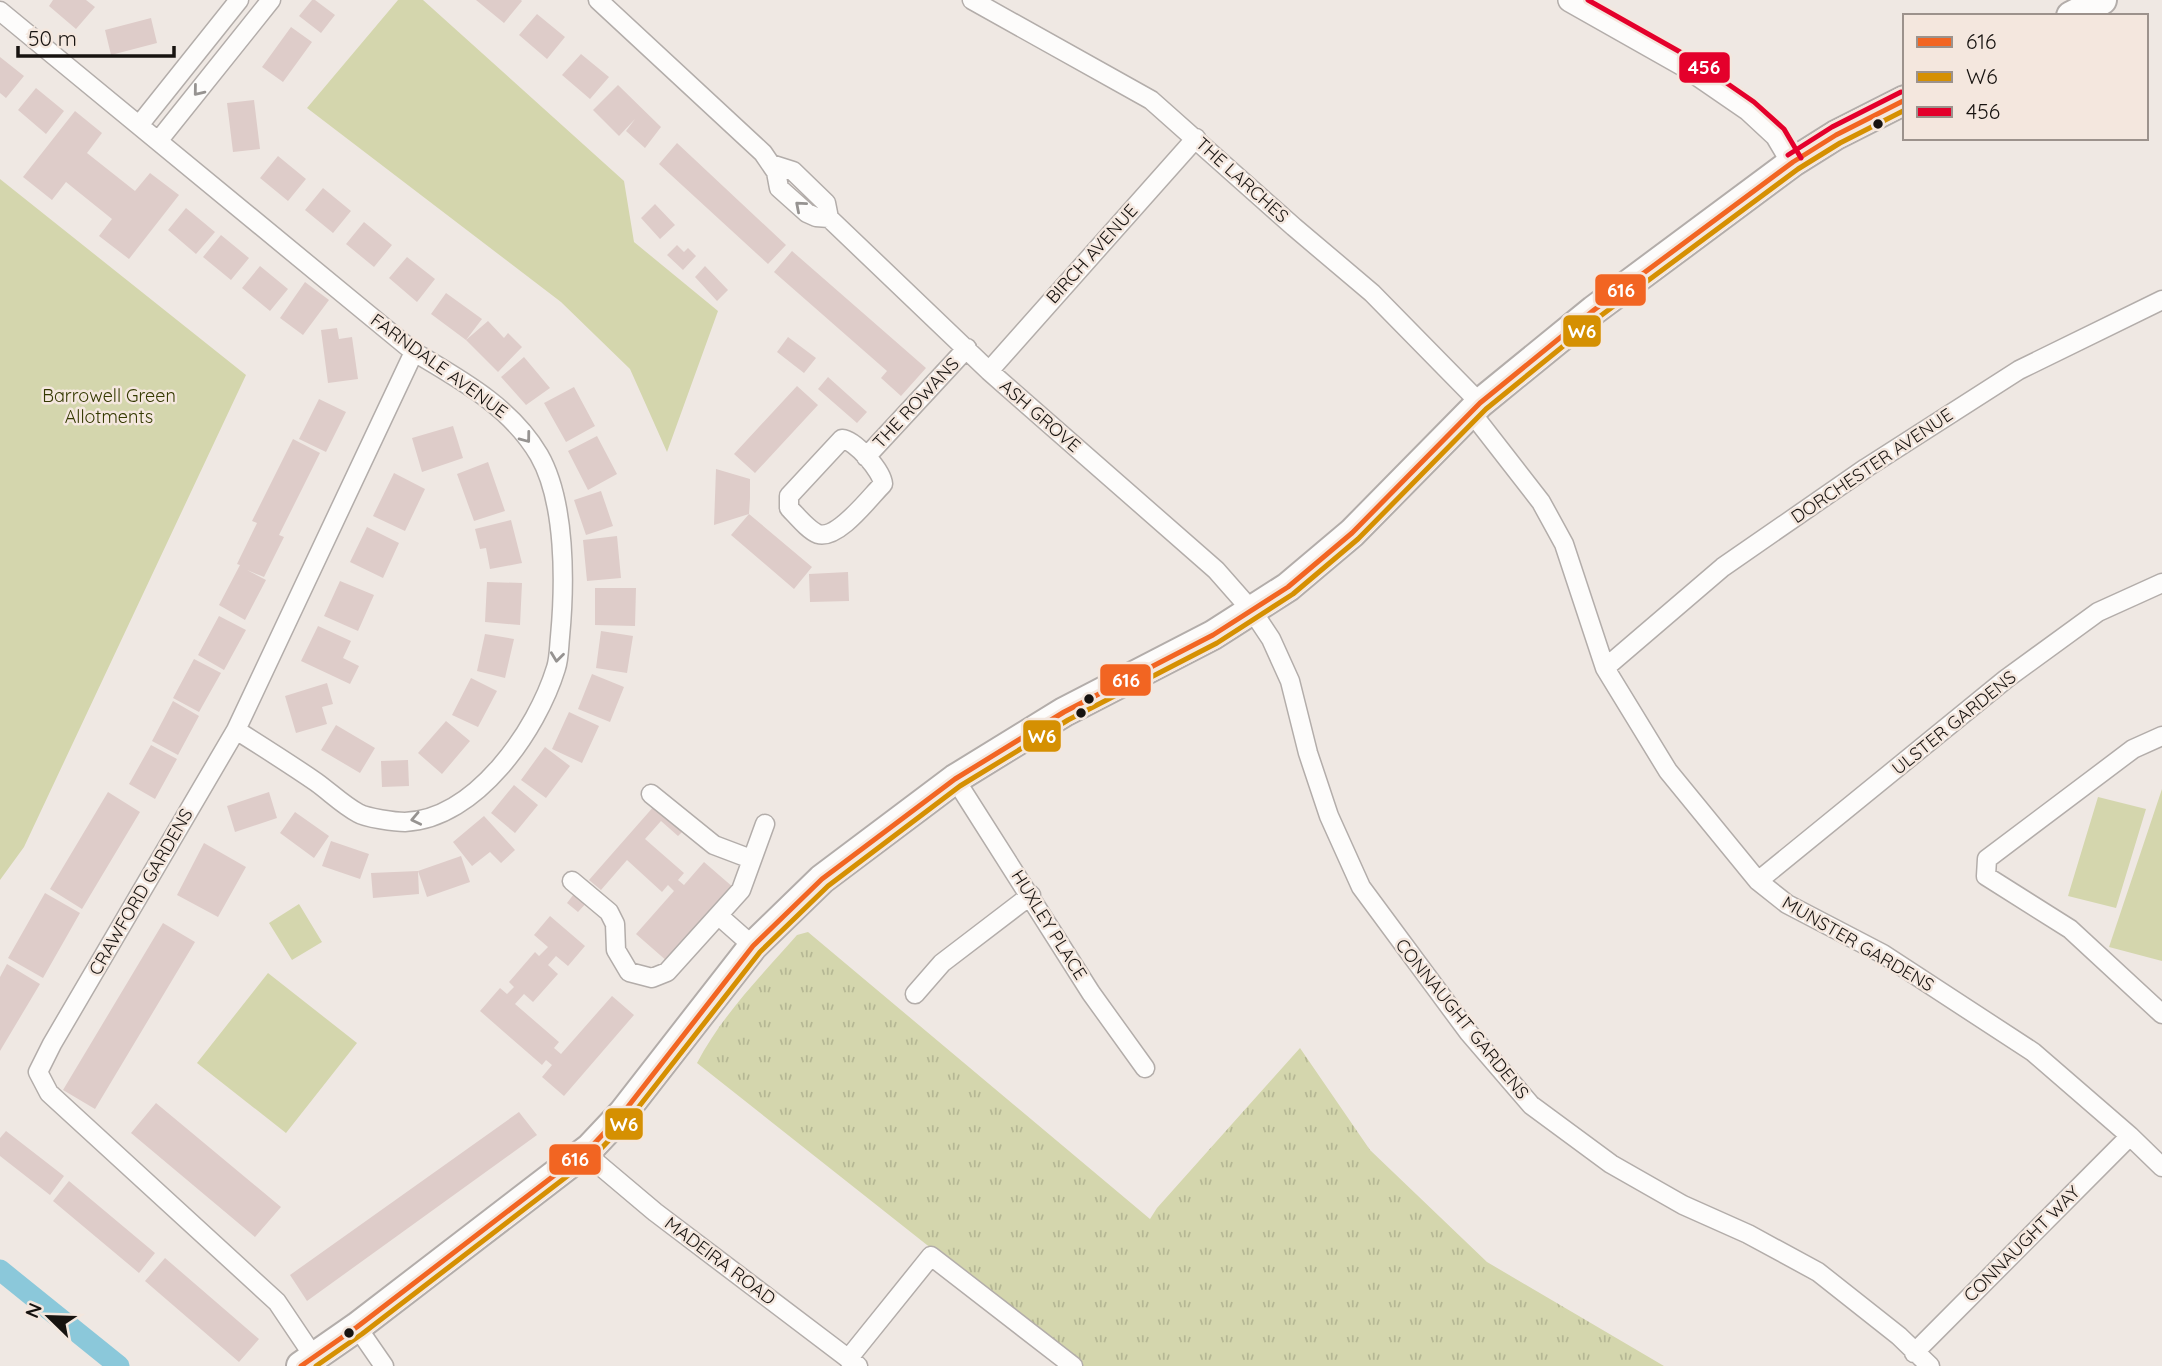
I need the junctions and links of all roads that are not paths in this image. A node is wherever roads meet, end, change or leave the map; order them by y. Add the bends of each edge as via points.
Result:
1 (239, 0) edge
2 (271, 0) edge
3 (598, 0) edge
4 (972, 0) edge
5 (1570, 0) edge
6 (2102, 0) edge
7 (0, 11) edge
8 (2075, 14) edge
9 (1903, 101) edge
10 (140, 124) junction
11 (1196, 138) junction
12 (159, 140) junction
13 (1793, 162) junction
14 (2162, 300) edge
15 (967, 348) junction
16 (414, 352) junction
17 (989, 371) junction
18 (1476, 408) junction
19 (866, 457) junction
20 (2162, 583) edge
21 (1253, 612) junction
22 (1605, 667) junction
23 (236, 730) junction
24 (2162, 736) edge
25 (956, 779) junction
26 (651, 794) dead end
27 (765, 824) dead end
28 (751, 859) junction
29 (572, 881) dead end
30 (1758, 881) junction
31 (1031, 895) junction
32 (719, 916) junction
33 (753, 946) junction
34 (915, 994) dead end
35 (2162, 1014) edge
36 (1145, 1069) dead end
37 (2130, 1136) junction
38 (585, 1153) junction
39 (2162, 1167) edge
40 (357, 1327) junction
41 (1914, 1353) junction
42 (307, 1361) edge
43 (853, 1363) edge
44 (384, 1366) edge
45 (1073, 1366) edge
46 (1930, 1366) edge

1 - 10 street
2 -> 12 street
3 - 15 street, ASH GROVE via 771,164 793,171 826,204 829,218
4 - 11 street, THE LARCHES via 1151,100
5 - 13 street via 1685,65 1749,109 1777,135
6 - 8 main road
7 - 10 street, FARNDALE AVENUE
9 - 13 main road
10 - 12 street, FARNDALE AVENUE
11 - 17 street, BIRCH AVENUE
11 - 18 street, THE LARCHES via 1380,300
12 - 16 street, FARNDALE AVENUE
13 - 18 main road via 1594,310
14 - 22 street, DORCHESTER AVENUE via 2019,370 1866,468 1723,567
15 - 17 street, ASH GROVE
15 - 19 street, THE ROWANS
16 - 23 street, CRAWFORD GARDENS
16 -> 23 street, FARNDALE AVENUE via 509,415 540,456 557,506 563,604 557,666 540,711 478,791 442,814 405,822 360,815
17 - 21 street, ASH GROVE via 1216,570
18 - 21 main road via 1352,533
18 - 22 street, MUNSTER GARDENS via 1541,502 1564,544
19 - 19 street via 883,484 840,528 827,535 815,533 789,508 789,496 842,439
20 - 30 street, ULSTER GARDENS via 2098,612 2006,680
21 - 25 main road via 1064,712
21 - 41 street, CONNAUGHT GARDENS via 1290,681 1329,816 1361,887 1469,1034 1531,1105 1612,1164 1818,1272
22 - 30 street, MUNSTER GARDENS via 1668,771
23 - 42 street, CRAWFORD GARDENS via 38,1072 50,1093 277,1302
24 - 35 street via 2133,749 1987,859 1986,876 2070,929
25 - 31 street, HUXLEY PLACE
25 - 33 main road via 821,879
26 - 28 street via 714,845
27 - 28 street
28 - 32 street via 741,890
29 - 32 street via 609,912 615,924 616,950 629,972 652,978 667,972
30 - 37 street, MUNSTER GARDENS via 1787,904 1883,954 2033,1052
31 - 34 street via 942,963
31 - 36 street, HUXLEY PLACE via 1091,993
32 - 33 street
33 - 38 main road via 623,1114
37 - 39 street, MUNSTER GARDENS
37 - 41 street, CONNAUGHT WAY
38 - 40 main road
38 - 43 street, MADEIRA ROAD via 654,1212
40 - 42 main road
40 - 44 street
41 - 46 street, CONNAUGHT GARDENS
43 - 45 street via 931,1256

